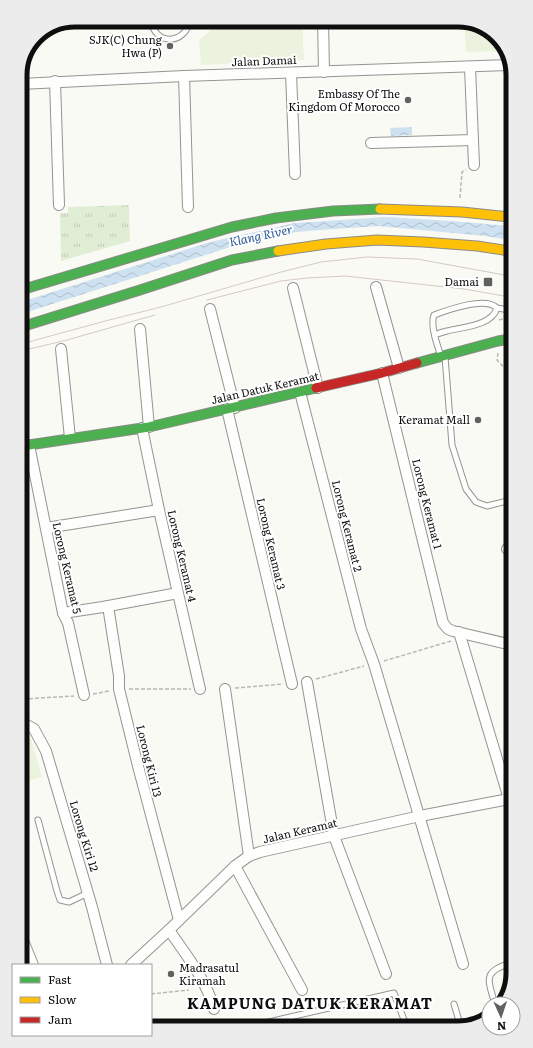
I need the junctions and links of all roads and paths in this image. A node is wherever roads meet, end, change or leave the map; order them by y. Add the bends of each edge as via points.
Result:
1 (153, 27) edge
2 (188, 27) edge
3 (323, 27) edge
4 (505, 65) edge
5 (470, 67) junction
6 (291, 72) junction
7 (324, 72) junction
8 (184, 76) junction
9 (55, 81) junction
10 (27, 83) edge
11 (473, 140) junction
12 (371, 143) dead end
13 (474, 165) joint
14 (295, 174) dead end
15 (459, 201) dead end
16 (59, 205) dead end
17 (188, 207) dead end
18 (506, 217) edge
19 (506, 250) edge
20 (376, 287) dead end
21 (27, 288) edge
22 (293, 288) dead end
23 (210, 308) dead end
24 (497, 308) junction
25 (506, 309) edge
26 (27, 325) edge
27 (140, 329) dead end
28 (435, 335) junction
29 (506, 340) edge
30 (498, 341) junction
31 (61, 349) dead end
32 (443, 356) junction
33 (398, 368) junction
34 (506, 370) edge
35 (382, 373) junction
36 (318, 388) junction
37 (300, 392) junction
38 (231, 408) junction
39 (145, 427) junction
40 (70, 438) junction
41 (27, 445) edge
42 (27, 449) edge
43 (506, 501) edge
44 (159, 510) junction
45 (46, 528) junction
46 (178, 593) junction
47 (108, 606) junction
48 (63, 613) junction
49 (459, 632) junction
50 (506, 644) edge
51 (374, 664) junction
52 (307, 682) joint
53 (292, 684) joint
54 (119, 689) junction
55 (200, 689) joint
56 (225, 689) joint
57 (84, 695) junction
58 (27, 700) edge
59 (27, 726) edge
60 (506, 782) edge
61 (506, 799) edge
62 (420, 816) junction
63 (38, 820) dead end
64 (334, 836) junction
65 (249, 856) junction
66 (235, 866) junction
67 (88, 893) junction
68 (179, 920) junction
69 (169, 930) junction
70 (27, 951) edge
71 (31, 961) edge
72 (107, 964) edge
73 (132, 964) edge
74 (463, 964) dead end
75 (506, 965) edge
76 (386, 974) dead end
77 (189, 990) dead end
78 (302, 990) dead end
79 (152, 994) edge
80 (493, 996) edge
81 (454, 1004) dead end
82 (214, 1009) dead end
83 (273, 1021) edge
84 (404, 1021) edge
85 (459, 1021) edge

1 - 2 lane via 159,36 167,39 183,34
3 - 7 street
4 - 5 street, Jalan Damai
5 - 7 street, Jalan Damai
5 - 11 street
6 - 7 street, Jalan Damai
6 - 8 street, Jalan Damai
6 - 14 street
8 - 9 street, Jalan Damai
8 - 17 street
9 - 10 street, Jalan Damai
9 - 16 street
11 - 12 street
11 - 13 street
13 - 15 path via 462,172
18 - 21 main road via 390,209 332,211 276,218 232,227
19 - 26 main road via 431,242 377,240 280,251 232,260
20 - 33 street
22 - 36 street
23 - 38 street, Lorong Keramat 3
24 - 25 lane
24 - 28 lane via 488,320
24 - 28 lane via 494,304 481,303 434,315 432,323
27 - 39 street, Lorong Keramat 4
28 - 32 lane
29 - 30 main road, Jalan Datuk Keramat
30 - 32 main road, Jalan Datuk Keramat
30 - 34 path via 497,360
31 - 40 street
32 - 33 main road, Jalan Datuk Keramat
32 - 43 lane via 452,445 466,489 476,502 487,506
33 - 35 main road, Jalan Datuk Keramat
35 - 36 main road, Jalan Datuk Keramat
35 - 49 street, Lorong Keramat 1 via 443,623 448,629
36 - 37 main road, Jalan Datuk Keramat
37 - 38 main road, Jalan Datuk Keramat
37 - 51 street, Lorong Keramat 2 via 361,629
38 - 39 main road, Jalan Datuk Keramat
38 - 53 street, Lorong Keramat 3
39 - 40 main road, Jalan Datuk Keramat
39 - 44 street, Lorong Keramat 4
40 - 41 main road, Jalan Datuk Keramat
42 - 45 street, Lorong Keramat 5
44 - 45 street
44 - 46 street, Lorong Keramat 4
45 - 48 street, Lorong Keramat 5
46 - 47 street
46 - 55 street, Lorong Keramat 4
47 - 48 street
47 - 54 street, Lorong Kiri 13
48 - 57 street, Lorong Keramat 5 via 68,623
49 - 50 street, Lorong Keramat 1
49 - 51 path via 451,642
49 - 60 street
51 - 52 path
51 - 62 street, Lorong Keramat 2
52 - 64 street
53 - 56 path
54 - 55 path
54 - 57 path
54 - 68 street, Lorong Kiri 13
56 - 65 street
57 - 58 path
59 - 67 street, Lorong Kiri 12 via 34,729 46,751
61 - 62 street, Jalan Keramat
62 - 64 street, Jalan Keramat
62 - 74 street, Lorong Keramat 2
63 - 67 lane via 60,900 69,902
64 - 65 street, Jalan Keramat
64 - 76 street
65 - 66 street, Jalan Keramat
66 - 68 street, Jalan Keramat
66 - 78 street
67 - 72 street, Lorong Kiri 12
68 - 69 street, Jalan Keramat
69 - 73 street, Jalan Keramat
69 - 82 street via 206,986
70 - 71 street
75 - 80 lane via 494,970 489,978
77 - 79 path
81 - 85 lane
83 - 84 lane via 394,993

